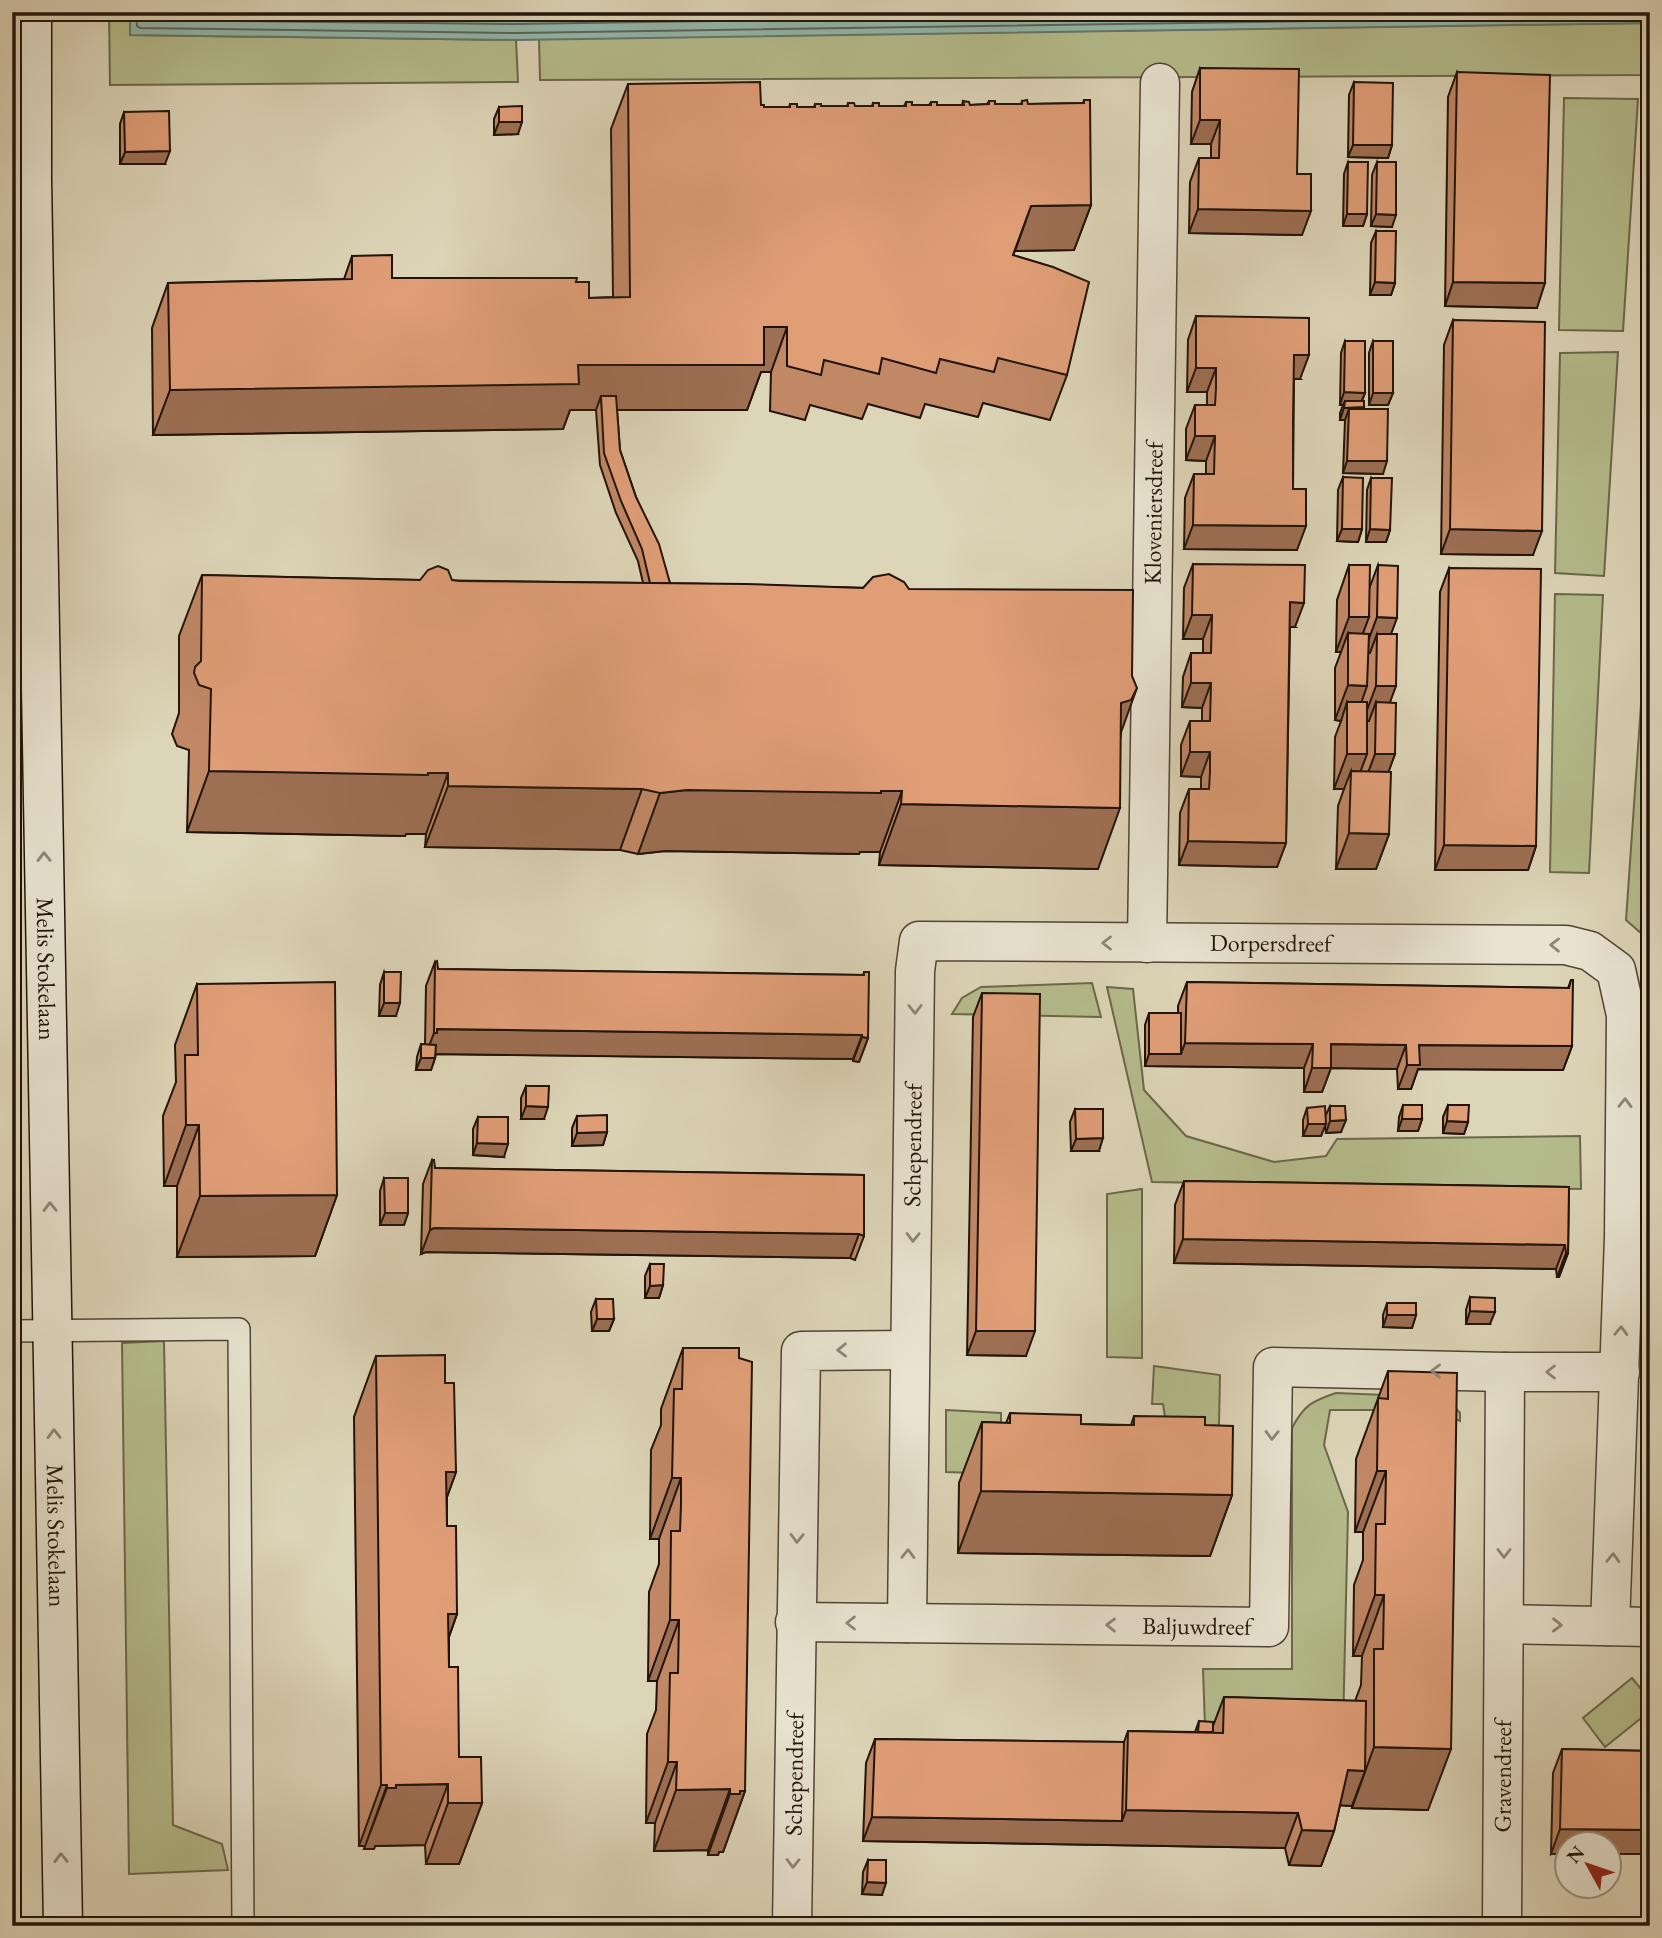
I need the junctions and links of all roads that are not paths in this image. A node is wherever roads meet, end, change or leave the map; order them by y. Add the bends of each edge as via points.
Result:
1 (32, 12) edge
2 (1160, 83) dead end
3 (919, 941) joint
4 (1147, 943) junction
5 (12, 1331) edge
6 (52, 1331) junction
7 (910, 1350) junction
8 (1505, 1372) junction
9 (1620, 1372) junction
10 (795, 1622) junction
11 (907, 1623) junction
12 (1504, 1624) junction
13 (1610, 1626) junction
14 (1650, 1627) edge
15 (63, 1926) edge
16 (243, 1926) edge
17 (792, 1926) edge
18 (1502, 1926) edge

6 -> 1 street, Melis Stokelaan
2 - 4 street, Kloveniersdreef
4 -> 3 street, Dorpersdreef
3 -> 7 street, Schependreef
9 -> 4 street, Dorpersdreef via 1626,1015 1616,970 1590,951 1566,945
5 - 6 lane
15 -> 6 street, Melis Stokelaan
6 - 16 lane via 240,1329
7 -> 10 street, Schependreef via 801,1351
11 -> 7 street, Schependreef
9 -> 8 street
8 -> 11 street, Baljuwdreef via 1273,1367 1269,1627
8 -> 12 street, Gravendreef
13 -> 9 street
11 -> 10 street
10 -> 17 street, Schependreef
12 -> 13 street
12 - 18 street, Gravendreef
13 - 14 street

